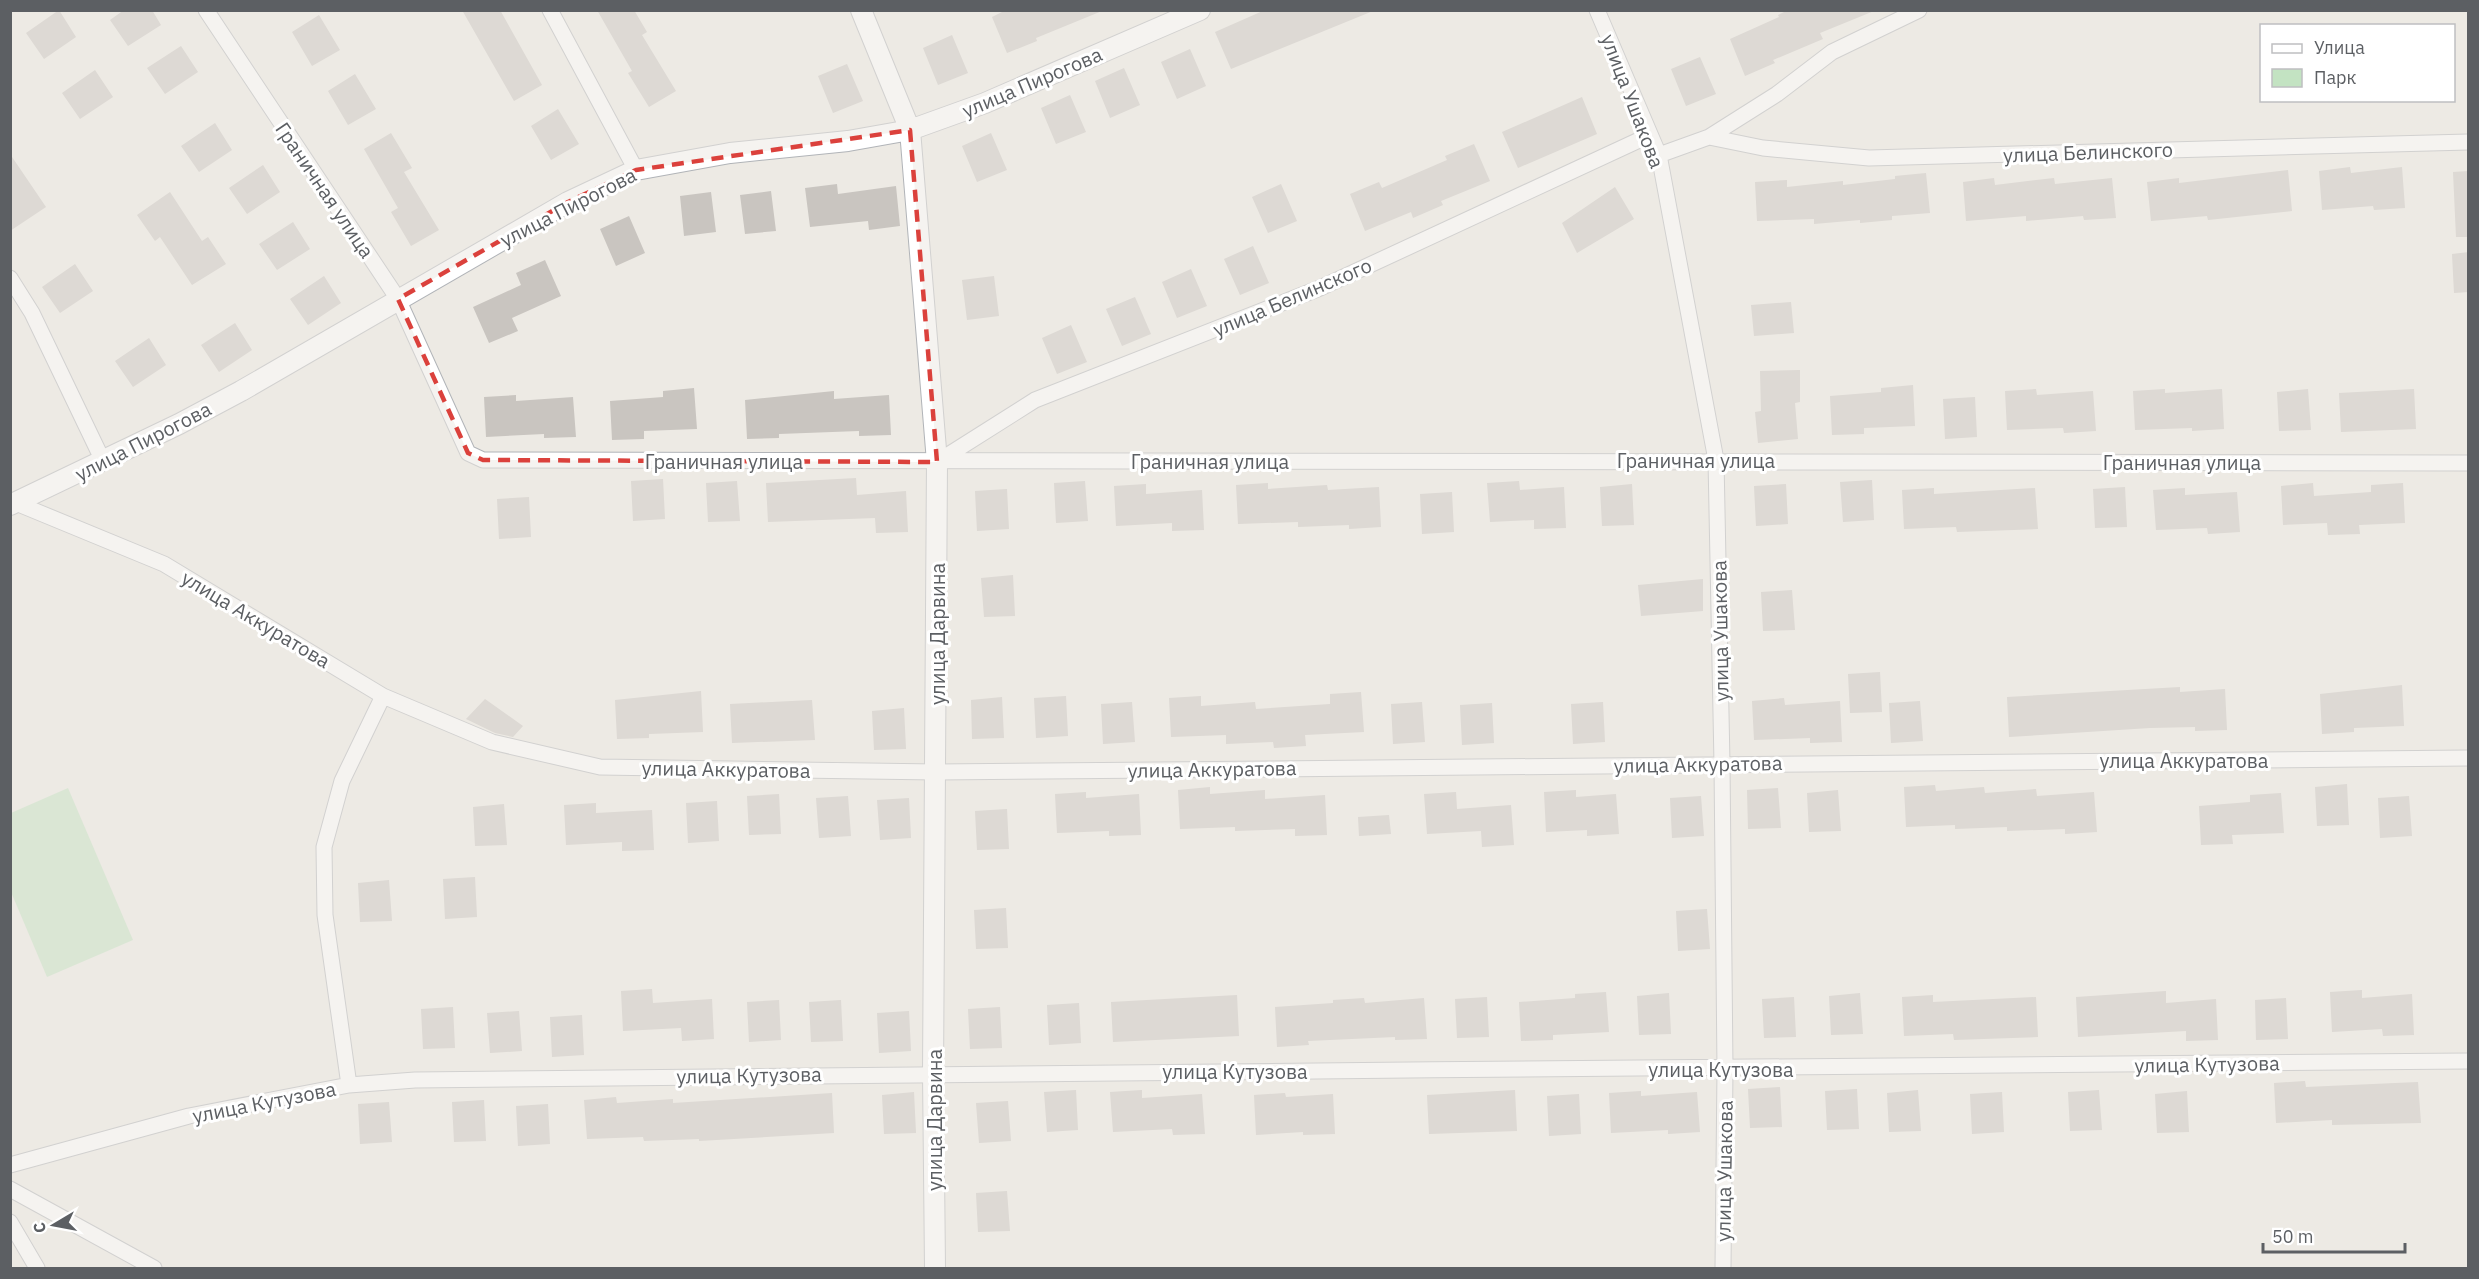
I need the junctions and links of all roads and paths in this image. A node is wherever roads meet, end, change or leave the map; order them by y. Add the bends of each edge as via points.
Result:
1 (206, 10) edge
2 (550, 10) edge
3 (861, 10) edge
4 (1200, 10) edge
5 (1597, 10) edge
6 (1918, 10) edge
7 (910, 130) junction
8 (1650, 135) junction
9 (1709, 137) junction
10 (2469, 142) edge
11 (1659, 155) junction
12 (636, 170) junction
13 (10, 278) edge
14 (398, 299) junction
15 (1716, 460) junction
16 (103, 461) junction
17 (938, 462) junction
18 (2469, 463) edge
19 (13, 504) edge
20 (383, 696) junction
21 (2469, 758) edge
22 (1722, 764) junction
23 (936, 772) junction
24 (2469, 1061) edge
25 (1725, 1069) junction
26 (933, 1073) junction
27 (349, 1085) junction
28 (10, 1165) edge
29 (10, 1189) edge
30 (10, 1222) edge
31 (37, 1269) edge
32 (154, 1269) edge
33 (934, 1269) edge
34 (1723, 1269) edge

1 - 14 street, Граничная улица
2 - 12 street
3 - 7 street, улица Дарвина
4 - 7 street, улица Пирогова via 985,103
5 - 8 street, улица Ушакова
6 - 9 street via 1832,52 1777,94
7 - 12 street, улица Пирогова via 848,141 730,153
7 - 17 street, улица Дарвина
8 - 11 street, улица Ушакова
8 - 17 street, улица Белинского via 1320,288 1035,400
9 - 10 street, улица Белинского via 1762,148 1869,158
9 - 11 street
11 - 15 street, улица Ушакова
12 - 14 street, улица Пирогова via 568,202
13 - 16 street via 33,313
14 - 16 street, улица Пирогова via 241,391
14 - 17 street, Граничная улица via 468,453 474,458
15 - 17 street, Граничная улица
15 - 18 street, Граничная улица
15 - 22 street, улица Ушакова
16 - 19 street, улица Пирогова
17 - 23 street, улица Дарвина
19 - 20 street, улица Аккуратова via 164,564
20 - 23 street, улица Аккуратова via 492,742 600,767
20 - 27 street via 342,781 324,848 325,915
21 - 22 street, улица Аккуратова
22 - 23 street, улица Аккуратова
22 - 25 street, улица Ушакова
23 - 26 street, улица Дарвина
24 - 25 street, улица Кутузова
25 - 26 street, улица Кутузова
25 - 34 street, улица Ушакова
26 - 27 street, улица Кутузова via 415,1080
26 - 33 street, улица Дарвина
27 - 28 street, улица Кутузова via 189,1116
29 - 32 street
30 - 31 street

